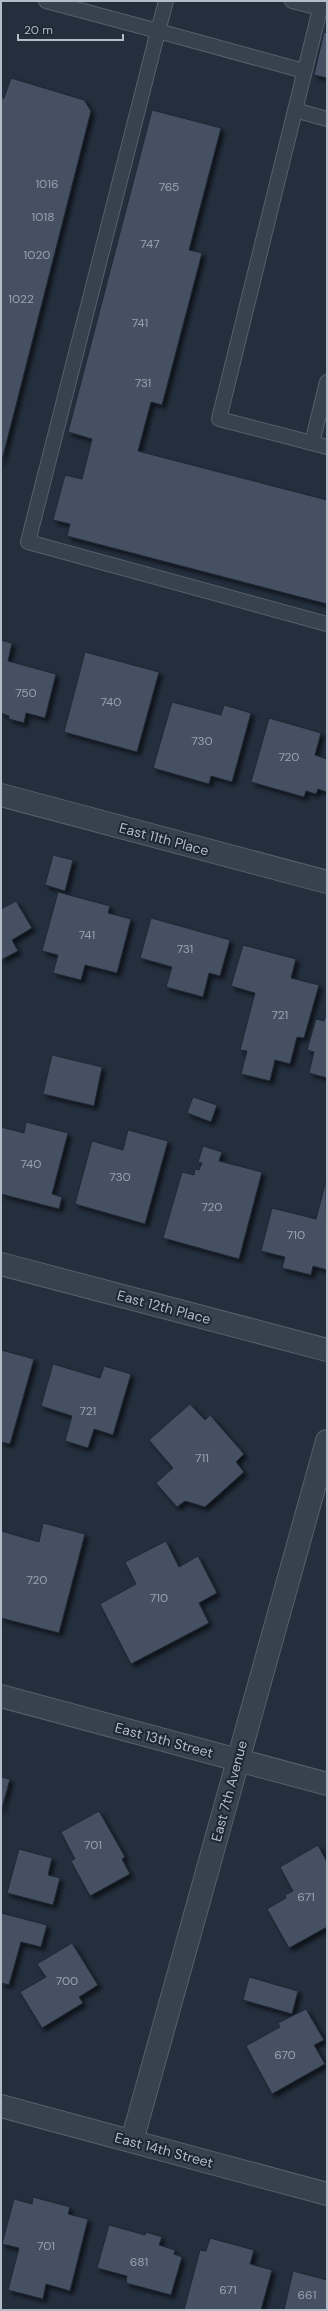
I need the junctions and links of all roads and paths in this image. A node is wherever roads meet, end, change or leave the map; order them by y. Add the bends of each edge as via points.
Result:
1 (46, 1) edge
2 (166, 1) edge
3 (292, 1) edge
4 (321, 5) edge
5 (158, 31) junction
6 (304, 71) junction
7 (295, 110) junction
8 (327, 119) edge
9 (327, 382) edge
10 (312, 443) junction
11 (327, 447) edge
12 (327, 624) edge
13 (1, 796) edge
14 (327, 882) edge
15 (1, 1264) edge
16 (327, 1350) edge
17 (327, 1441) edge
18 (1, 1696) edge
19 (237, 1759) junction
20 (327, 1784) edge
21 (1, 2106) edge
22 (132, 2141) junction
23 (327, 2194) edge

1 - 5 lane
2 - 5 lane
3 - 4 lane
4 - 6 lane
5 - 6 lane
5 - 12 lane via 28,542
6 - 7 lane
7 - 8 lane
7 - 10 lane via 219,419
9 - 10 lane
10 - 11 lane
13 - 14 street, East 11th Place
15 - 16 street, East 12th Place
17 - 19 street, East 7th Avenue
18 - 19 street, East 13th Street
19 - 20 street, East 13th Street
19 - 22 street, East 7th Avenue
21 - 22 street, East 14th Street
22 - 23 street, East 14th Street

